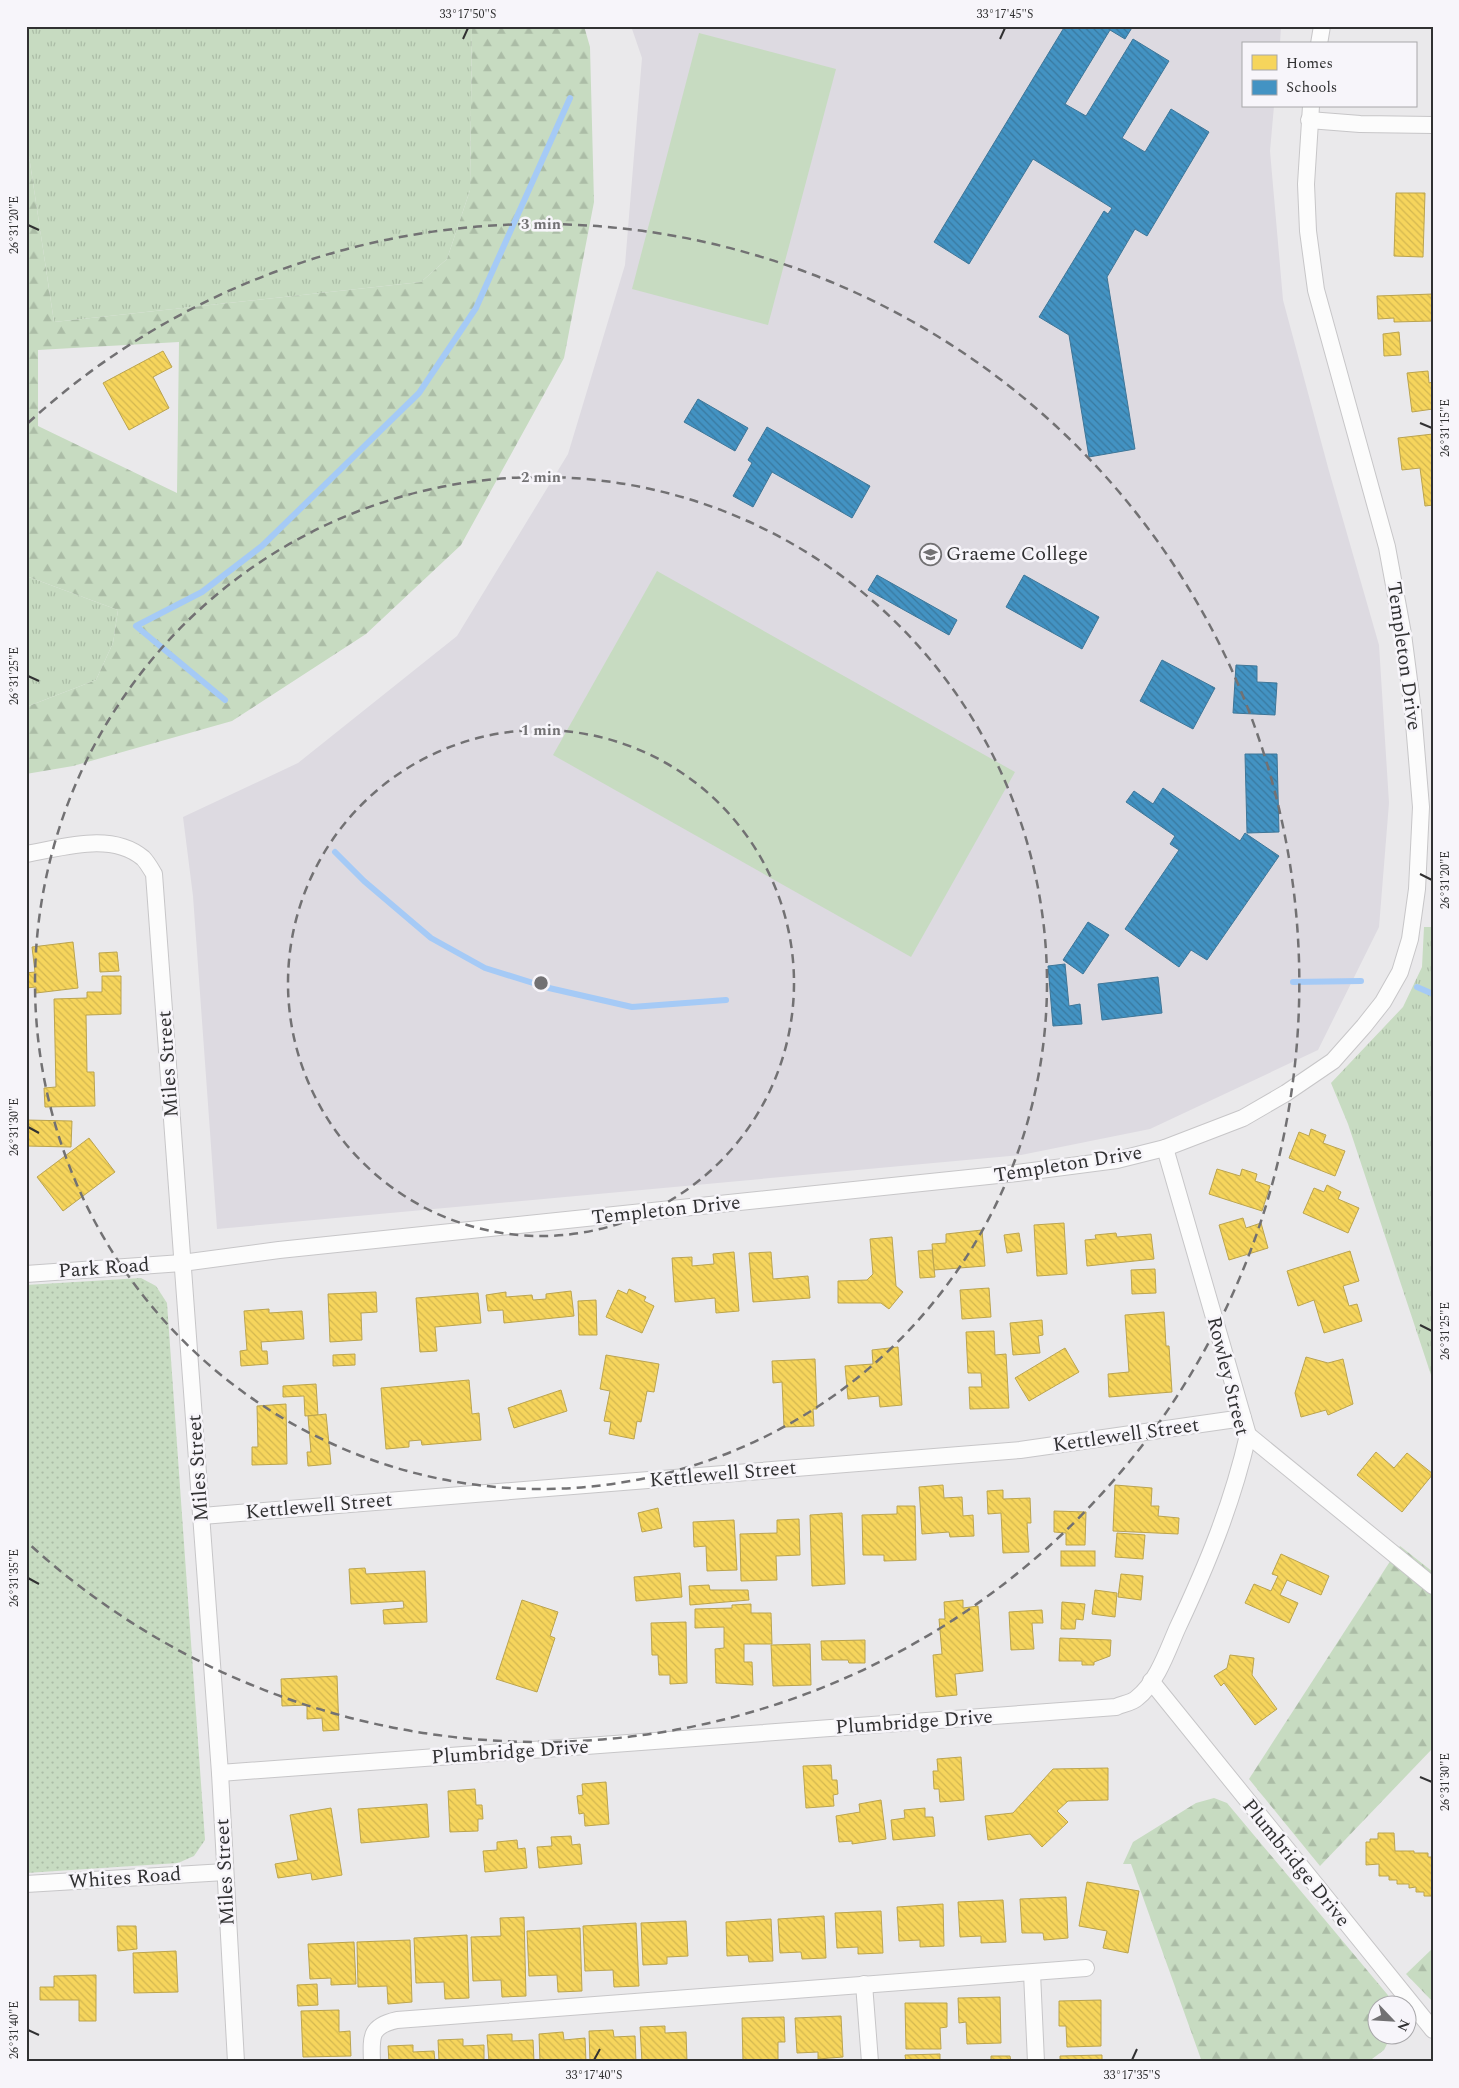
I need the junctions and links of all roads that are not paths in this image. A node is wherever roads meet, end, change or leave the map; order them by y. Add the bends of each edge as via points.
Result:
1 (1322, 26) edge
2 (1319, 42) edge
3 (1310, 113) edge
4 (1433, 125) edge
5 (1427, 807) edge
6 (26, 854) edge
7 (1166, 1148) junction
8 (182, 1263) junction
9 (26, 1274) edge
10 (1243, 1418) junction
11 (1248, 1435) junction
12 (202, 1516) junction
13 (1433, 1586) edge
14 (1151, 1682) junction
15 (220, 1773) junction
16 (224, 1872) junction
17 (26, 1884) edge
18 (1086, 1968) dead end
19 (1032, 1973) junction
20 (864, 1984) junction
21 (1433, 2030) edge
22 (236, 2062) edge
23 (372, 2062) edge
24 (870, 2062) edge
25 (1036, 2062) edge

1 - 2 street
3 - 4 street via 1360,124
3 - 5 street, Templeton Drive via 1306,184 1316,290 1387,547 1405,644
5 - 7 street, Templeton Drive via 1410,939 1400,972 1383,1002 1333,1061 1286,1093 1243,1118
6 - 8 street, Miles Street via 96,842 127,849 143,858 154,874
7 - 8 street, Templeton Drive via 1117,1160 1017,1173 279,1250
7 - 10 street, Rowley Street
8 - 9 street, Park Road
8 - 12 street, Miles Street
10 - 11 street, Rowley Street
10 - 12 street, Kettlewell Street via 1020,1450
11 - 13 street
11 - 14 street, Rowley Street via 1218,1540
12 - 15 street, Miles Street
14 - 15 street, Plumbridge Drive via 1136,1699 1116,1707
14 - 21 street, Plumbridge Drive
15 - 16 street, Miles Street
16 - 17 street, Whites Road
16 - 22 street, Miles Street
18 - 19 street
19 - 20 street
19 - 25 street
20 - 23 street via 397,2020 376,2028 372,2038
20 - 24 street

